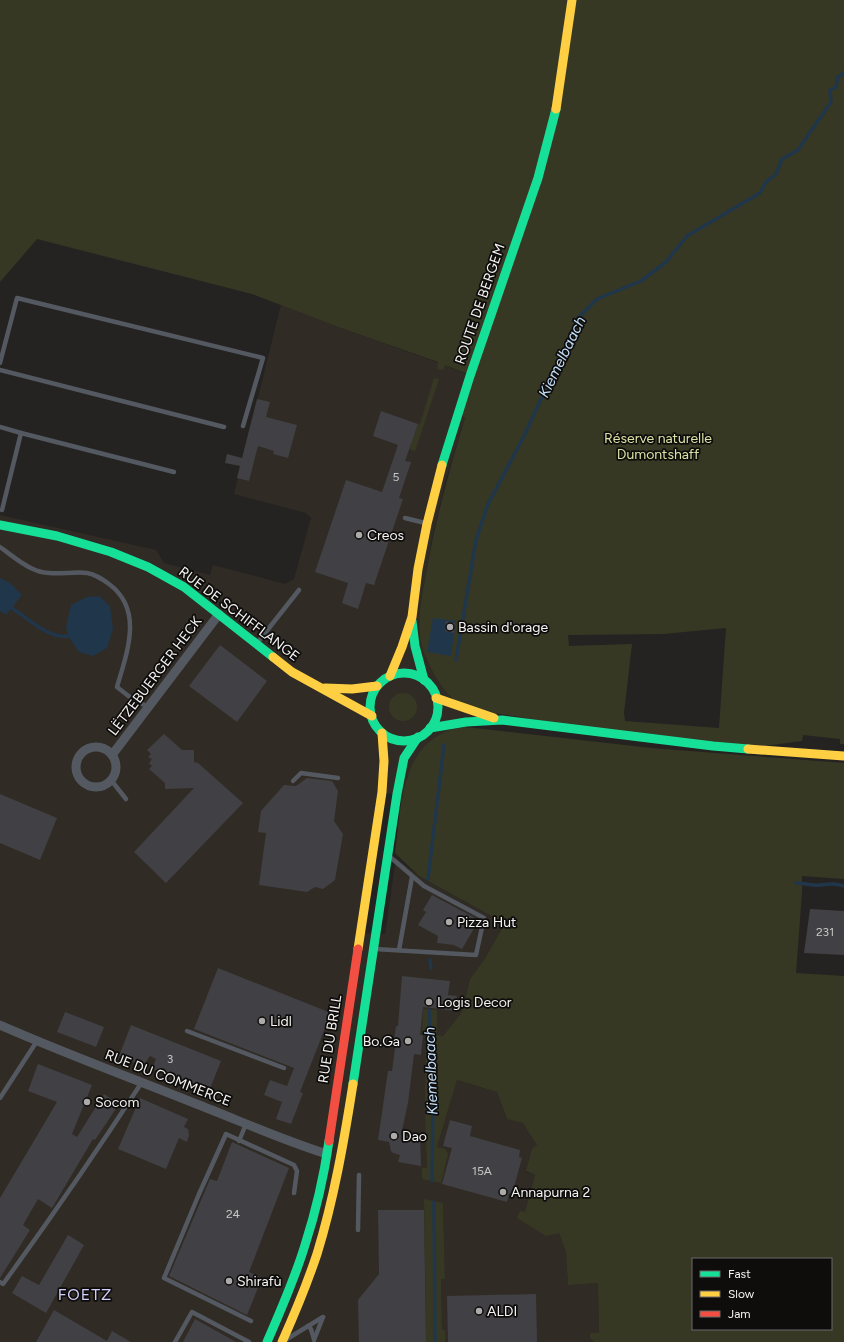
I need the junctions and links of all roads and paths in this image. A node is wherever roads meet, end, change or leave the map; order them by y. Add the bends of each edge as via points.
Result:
1 (572, 0) edge
2 (0, 364) edge
3 (0, 370) edge
4 (243, 426) dead end
5 (0, 427) edge
6 (224, 427) dead end
7 (21, 433) junction
8 (174, 472) dead end
9 (2, 510) dead end
10 (405, 518) dead end
11 (0, 524) edge
12 (427, 524) junction
13 (0, 547) edge
14 (299, 590) dead end
15 (219, 614) junction
16 (412, 617) junction
17 (257, 644) junction
18 (390, 676) junction
19 (424, 680) junction
20 (377, 686) junction
21 (322, 688) junction
22 (436, 698) junction
23 (148, 707) junction
24 (372, 716) junction
25 (502, 720) junction
26 (430, 728) junction
27 (382, 732) junction
28 (418, 737) junction
29 (112, 755) junction
30 (844, 756) edge
31 (338, 778) dead end
32 (111, 780) junction
33 (293, 781) dead end
34 (126, 799) dead end
35 (387, 855) junction
36 (412, 877) junction
37 (373, 949) junction
38 (399, 950) junction
39 (0, 1025) edge
40 (187, 1031) dead end
41 (37, 1041) junction
42 (284, 1068) dead end
43 (142, 1082) junction
44 (0, 1098) edge
45 (246, 1123) junction
46 (239, 1141) junction
47 (327, 1154) junction
48 (359, 1175) dead end
49 (294, 1193) dead end
50 (358, 1230) dead end
51 (0, 1282) edge
52 (251, 1321) dead end
53 (308, 1326) junction
54 (241, 1340) edge
55 (175, 1342) edge
56 (249, 1342) edge
57 (267, 1342) edge
58 (282, 1342) edge

1 - 12 main road, ROUTE DE BERGEM via 556,107 538,178 458,412
2 - 4 lane via 17,298 262,358
3 - 6 lane
5 - 7 lane
7 - 8 lane
7 - 9 lane
10 - 12 lane
11 - 15 main road, RUE DE SCHIFFLANGE via 57,536 111,552 148,567 184,587
12 - 16 main road, ROUTE DE BERGEM
13 - 23 lane via 33,570 47,573 88,573 117,590 127,606 131,624 128,652 117,688
14 - 17 lane
15 - 17 main road, RUE DE SCHIFFLANGE
15 - 23 street, LËTZEBUERGER HECK
16 - 18 main road, ROUTE DE BERGEM
16 - 19 main road, ROUTE DE BERGEM
17 - 21 main road, RUE DE SCHIFFLANGE via 292,672
18 - 19 main road via 408,673
18 - 20 main road
19 - 22 main road via 432,688
20 - 21 main road, RUE DE SCHIFFLANGE via 352,689
20 - 24 main road via 370,706
21 - 24 main road, RUE DE SCHIFFLANGE
22 - 25 main road
22 - 26 main road via 438,708
23 - 29 street, LËTZEBUERGER HECK
24 - 27 main road
25 - 26 main road
25 - 30 main road via 713,746
26 - 28 main road
27 - 28 main road via 390,738 400,740
27 - 47 main road, RUE DU BRILL via 382,792
28 - 35 main road, RUE DU BRILL via 404,758
29 - 32 street, LËTZEBUERGER HECK via 116,767
29 - 32 street, LËTZEBUERGER HECK via 107,750 94,746 81,752 75,765 79,778 89,786 101,786
31 - 33 lane via 301,773
32 - 34 lane
35 - 36 lane
35 - 37 main road, RUE DU BRILL
36 - 38 lane
36 - 38 lane via 484,918 476,954
37 - 38 lane
37 - 58 main road, RUE DU BRILL via 345,1133 331,1203 304,1290
39 - 41 street, RUE DU COMMERCE
40 - 42 lane
41 - 43 street, RUE DU COMMERCE
41 - 44 lane
43 - 45 street, RUE DU COMMERCE
43 - 51 lane via 46,1224 3,1284
45 - 46 lane
45 - 47 street, RUE DU COMMERCE
46 - 49 lane via 294,1165
46 - 52 lane via 226,1134 164,1278
47 - 57 main road, RUE DU BRILL via 305,1245
48 - 50 lane
53 - 53 lane via 323,1317 314,1340
53 - 58 lane
54 - 55 lane via 192,1312
54 - 56 lane

